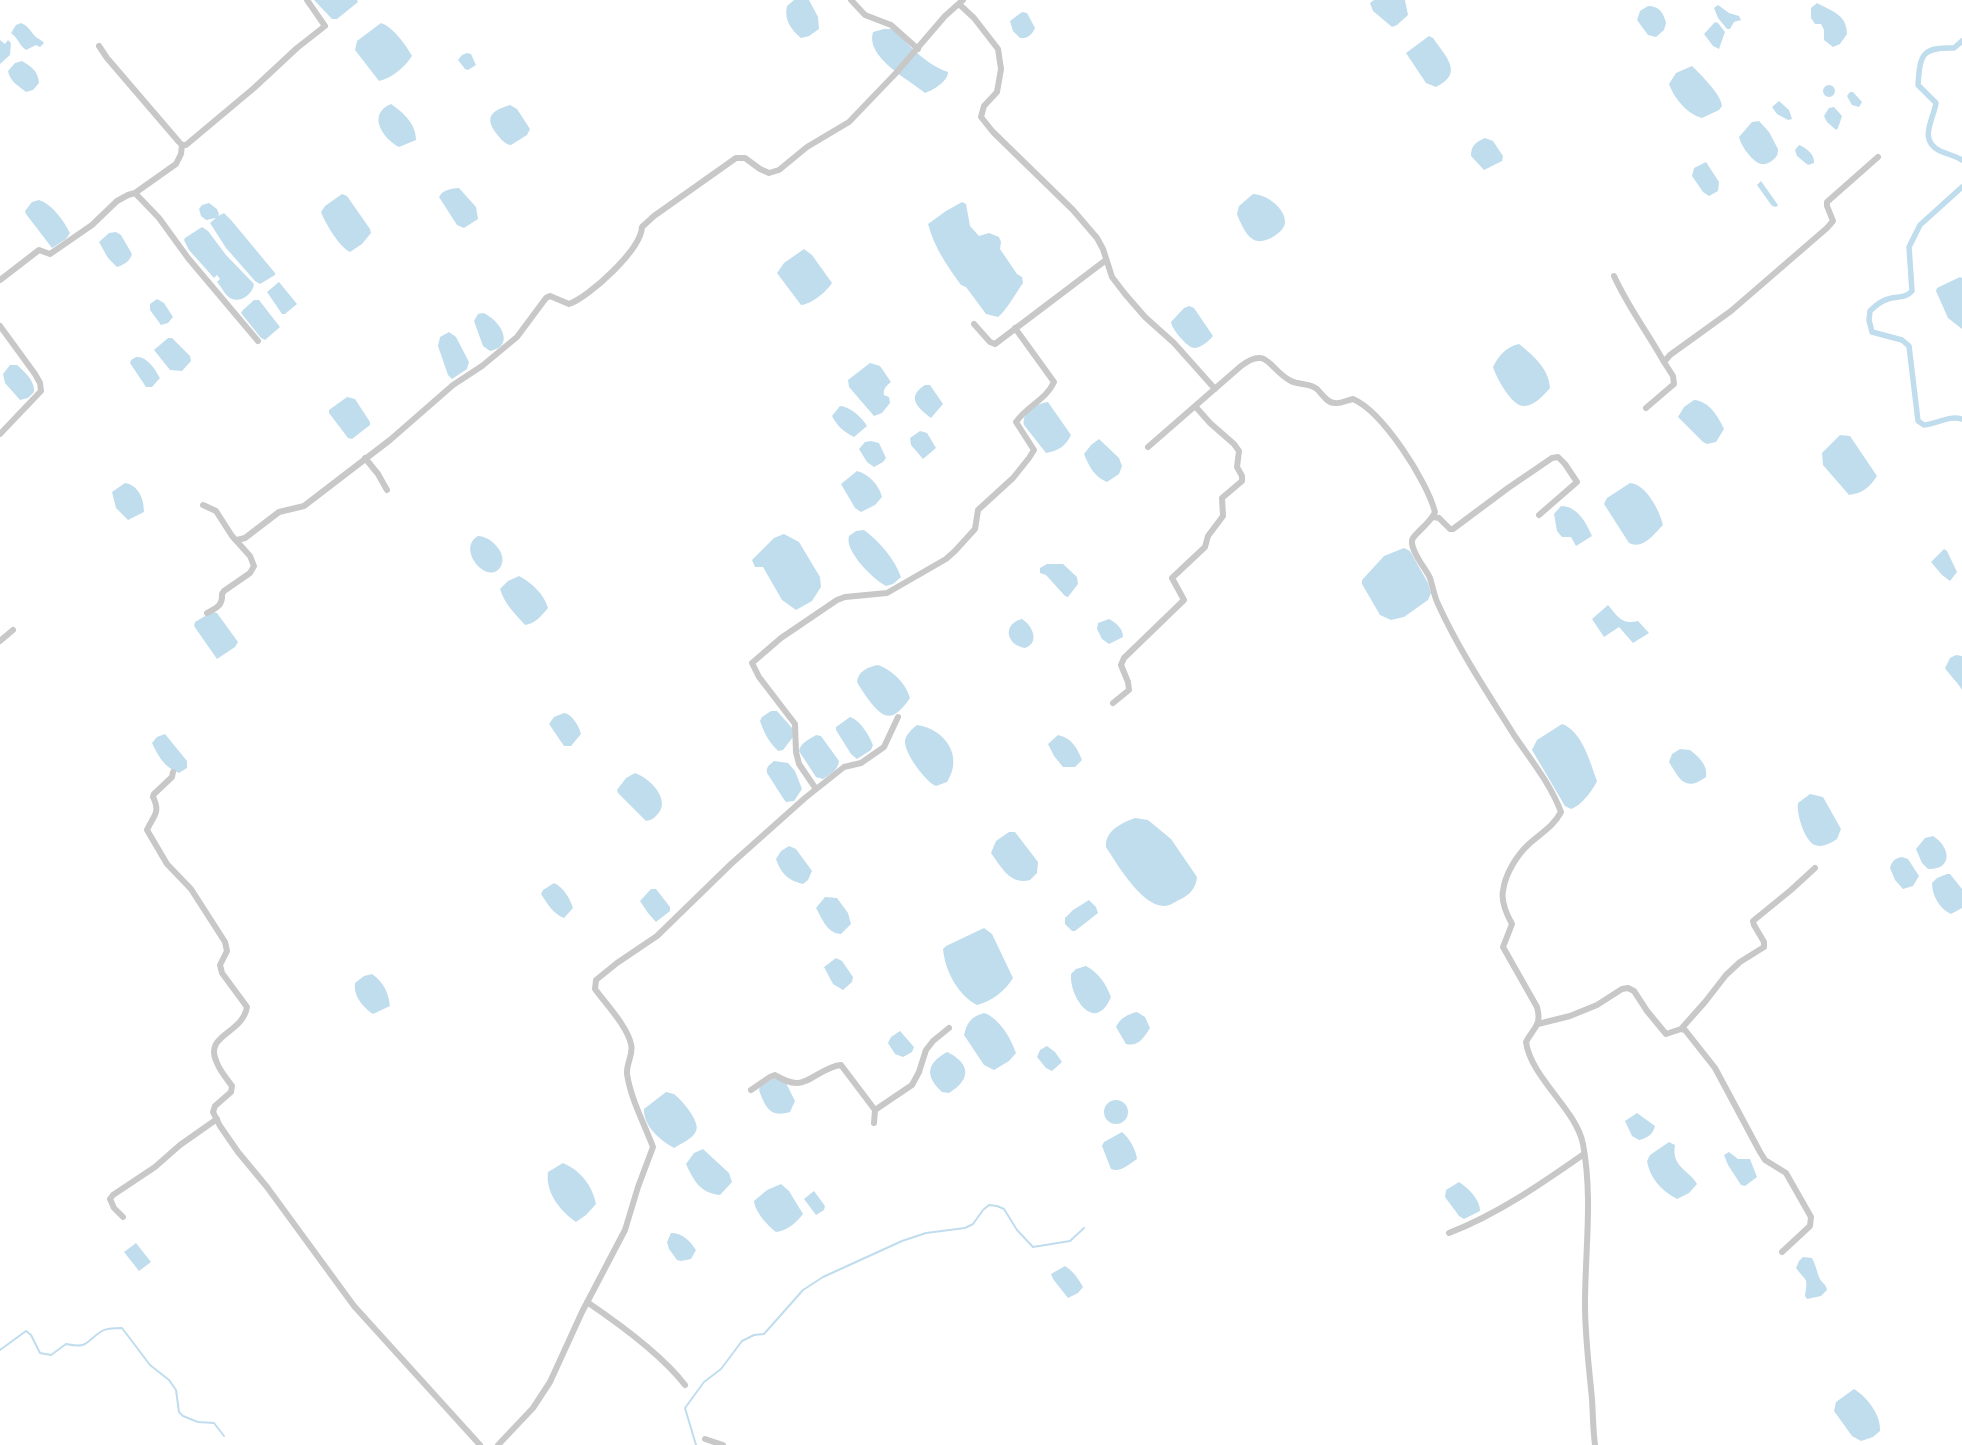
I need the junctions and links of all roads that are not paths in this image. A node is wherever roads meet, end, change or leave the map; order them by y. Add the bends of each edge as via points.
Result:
1 (307, 0) edge
2 (851, 0) edge
3 (961, 2) edge
4 (99, 46) dead end
5 (918, 49) junction
6 (182, 145) junction
7 (1878, 157) dead end
8 (136, 193) junction
9 (1106, 260) junction
10 (1614, 276) dead end
11 (0, 280) edge
12 (974, 324) dead end
13 (0, 326) edge
14 (1015, 328) junction
15 (258, 341) dead end
16 (1664, 362) junction
17 (1215, 388) junction
18 (1195, 406) junction
19 (1646, 408) dead end
20 (0, 434) edge
21 (1148, 447) dead end
22 (365, 458) junction
23 (387, 490) dead end
24 (203, 504) dead end
25 (1539, 515) dead end
26 (1433, 518) junction
27 (236, 540) junction
28 (207, 613) dead end
29 (13, 630) dead end
30 (0, 641) edge
31 (1113, 703) dead end
32 (898, 717) dead end
33 (173, 772) dead end
34 (816, 789) junction
35 (1815, 868) dead end
36 (1538, 1024) junction
37 (949, 1028) dead end
38 (1681, 1029) junction
39 (751, 1090) dead end
40 (875, 1110) junction
41 (217, 1119) junction
42 (874, 1123) dead end
43 (1584, 1154) junction
44 (123, 1217) dead end
45 (1449, 1234) dead end
46 (1782, 1252) dead end
47 (587, 1302) junction
48 (685, 1385) dead end
49 (705, 1439) dead end
50 (480, 1445) edge
51 (498, 1445) edge
52 (724, 1445) edge
53 (1595, 1445) edge

1 - 6 street via 325,26 204,132
2 - 5 street via 865,15 891,25
3 - 5 street
3 - 9 street via 998,49 1001,69 997,92 984,106 981,117 1073,210 1097,238
4 - 6 street
5 - 22 street via 849,122 807,147 784,167 769,173 745,158 736,158 674,200 646,223 628,258 608,276 572,304 550,296 546,298 517,337
6 - 8 street via 176,164
7 - 16 street via 1827,202 1833,221 1827,228 1731,311
8 - 11 street via 117,202 92,225 50,254 39,250
8 - 15 street
9 - 14 street
9 - 17 street via 1112,277 1124,294
10 - 16 street
12 - 14 street via 995,344
13 - 20 street via 35,374 41,391
14 - 34 street via 1054,382 1050,392 1023,412 1016,422 1034,450 1013,478 978,510 974,529 946,559 887,593 845,596 837,600 781,638 752,663 794,724 799,764
16 - 19 street via 1674,384
17 - 18 street
17 - 26 street via 1252,358 1260,357 1294,382 1315,388 1334,404 1354,399 1387,429 1413,465 1433,504
18 - 21 street
18 - 31 street via 1239,451 1237,466 1242,480 1222,498 1223,516 1208,536 1205,547 1172,578 1184,600 1124,658 1121,665 1129,690
22 - 23 street
22 - 27 street via 304,506 279,512 245,538
24 - 27 street via 216,511
25 - 26 street via 1577,482 1558,457 1508,488 1453,529 1439,518
26 - 36 street via 1414,537 1414,549 1465,658 1538,767 1562,812 1555,823 1521,852 1502,891 1512,924 1503,947 1537,1007
27 - 28 street via 250,556 253,569 224,591 223,601
29 - 30 street
32 - 34 street via 884,747 861,764 844,767
33 - 41 street via 172,777 154,794 158,806 146,830 167,864 191,889 225,942 227,950 220,965 222,973 247,1007 242,1021 214,1044 217,1063 232,1086 231,1092 215,1106
34 - 47 street via 731,864 657,936 596,980 595,989 631,1043 628,1076 639,1117 653,1147 625,1230
35 - 38 street via 1753,921 1764,947 1726,975
36 - 38 street via 1598,1005 1628,988 1634,991 1666,1034
36 - 43 street via 1526,1042 1527,1049 1577,1128
37 - 40 street via 926,1050 912,1085
38 - 46 street via 1715,1068 1765,1160 1786,1173 1811,1217 1810,1226
39 - 40 street via 770,1077 798,1084 840,1065
40 - 42 street
41 - 44 street via 113,1195 110,1199 114,1208
41 - 50 street via 238,1152 354,1306
43 - 45 street via 1527,1194
43 - 53 street via 1587,1180 1586,1353
47 - 48 street via 640,1342
47 - 51 street via 550,1382 533,1408
49 - 52 street

